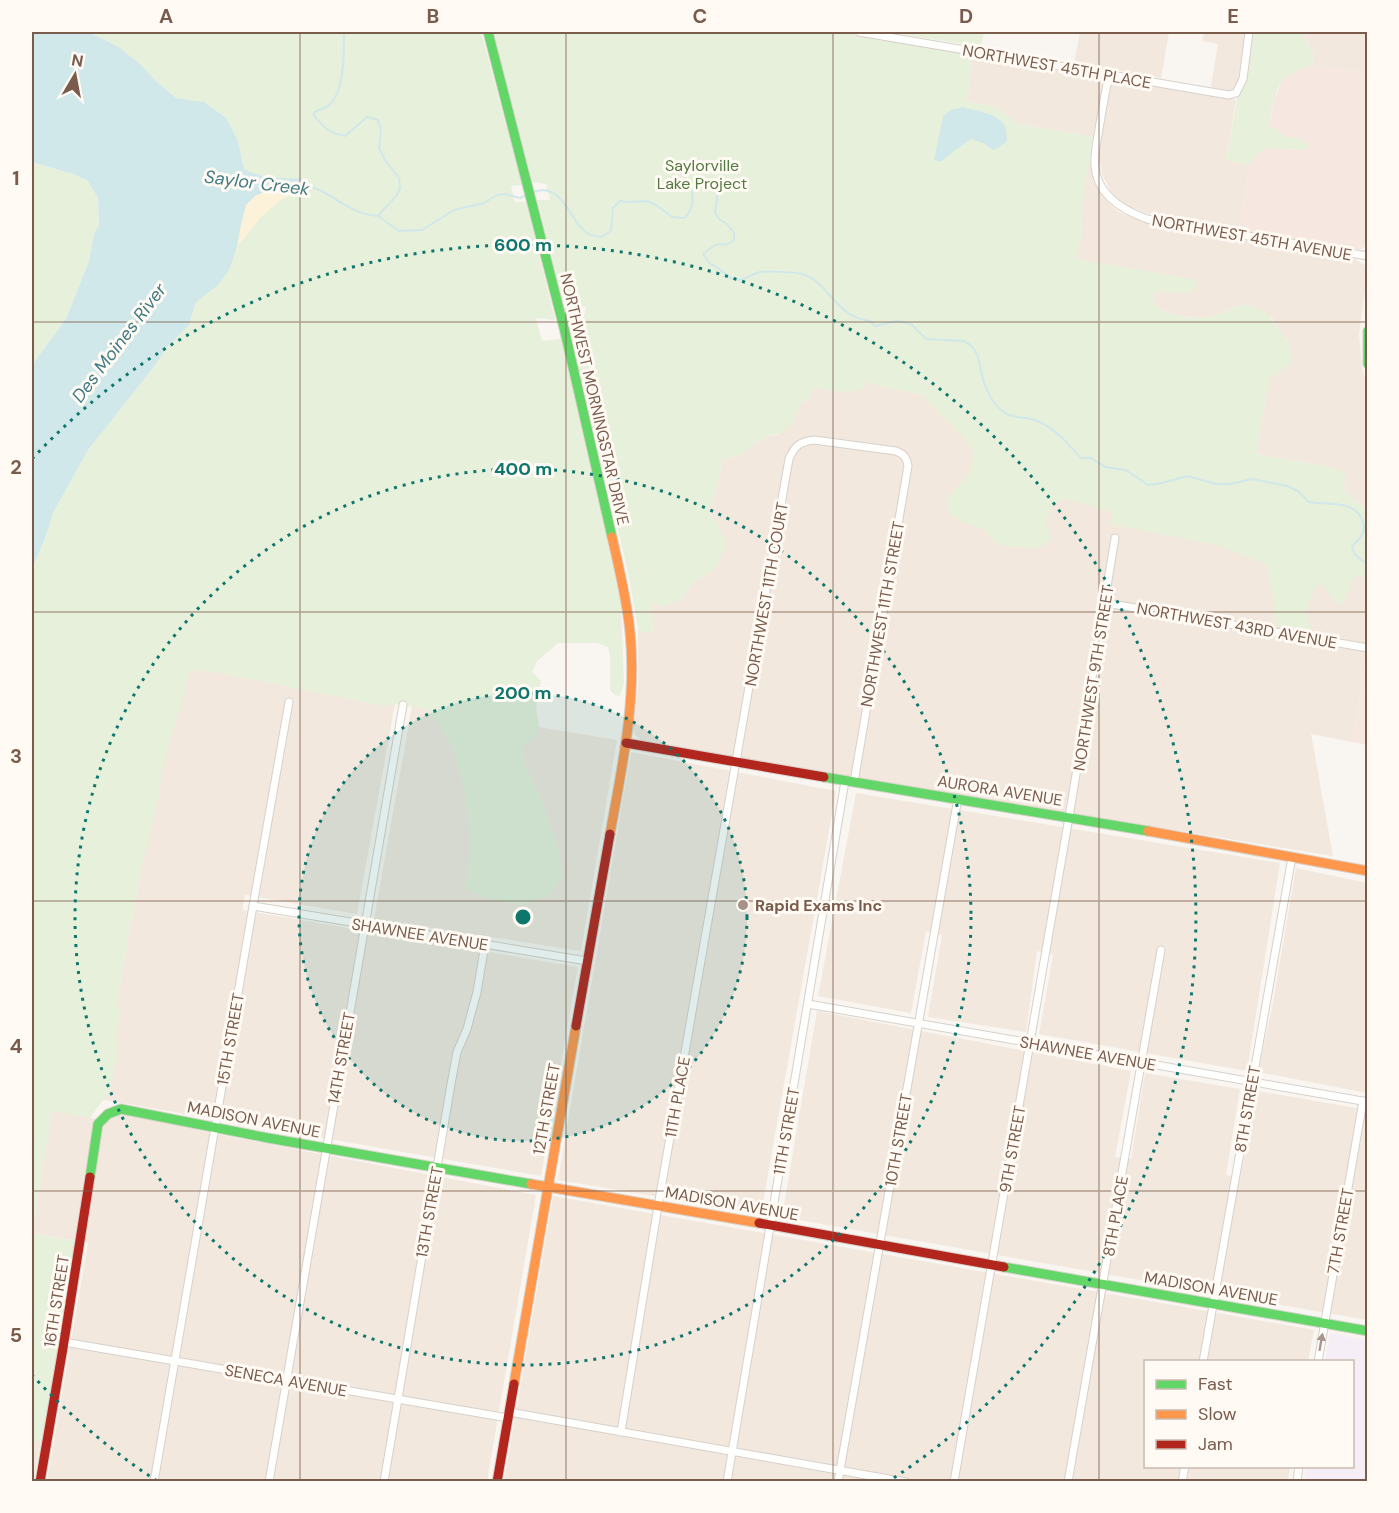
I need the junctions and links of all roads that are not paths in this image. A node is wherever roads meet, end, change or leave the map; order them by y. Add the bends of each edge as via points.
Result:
1 (488, 32) edge
2 (859, 32) edge
3 (1250, 32) edge
4 (1108, 75) junction
5 (1368, 256) edge
6 (1368, 331) edge
7 (1368, 364) edge
8 (814, 440) joint
9 (1115, 538) dead end
10 (1106, 603) junction
11 (1368, 648) edge
12 (290, 702) dead end
13 (403, 705) dead end
14 (626, 743) junction
15 (736, 763) junction
16 (850, 782) junction
17 (958, 798) junction
18 (1069, 817) junction
19 (1292, 857) junction
20 (1368, 871) edge
21 (253, 906) junction
22 (365, 925) junction
23 (484, 944) junction
24 (1161, 950) dead end
25 (587, 961) junction
26 (808, 1004) junction
27 (919, 1024) junction
28 (1030, 1043) junction
29 (1141, 1063) junction
30 (1251, 1082) junction
31 (1365, 1102) edge
32 (99, 1124) joint
33 (214, 1128) junction
34 (326, 1148) junction
35 (437, 1167) junction
36 (547, 1186) junction
37 (658, 1206) junction
38 (770, 1225) junction
39 (879, 1244) junction
40 (992, 1264) junction
41 (1103, 1284) junction
42 (1213, 1304) junction
43 (1324, 1323) junction
44 (1368, 1331) edge
45 (64, 1342) junction
46 (174, 1360) junction
47 (1203, 1360) edge
48 (1318, 1360) edge
49 (287, 1380) junction
50 (398, 1399) junction
51 (509, 1415) junction
52 (621, 1432) junction
53 (732, 1451) junction
54 (840, 1470) junction
55 (40, 1482) edge
56 (153, 1482) edge
57 (269, 1482) edge
58 (384, 1482) edge
59 (497, 1482) edge
60 (727, 1482) edge
61 (838, 1482) edge
62 (906, 1482) edge
63 (954, 1482) edge
64 (1068, 1482) edge

1 - 14 street, NORTHWEST MORNINGSTAR DRIVE via 565,331 629,614 632,666
2 - 4 street, NORTHWEST 45TH PLACE
3 - 4 street, NORTHWEST 45TH PLACE via 1241,85 1236,93 1220,94
4 - 5 street, NORTHWEST 45TH AVENUE via 1095,166 1101,187 1130,213
6 - 7 street
8 - 15 street, NORTHWEST 11TH COURT via 798,444 789,459
8 - 16 street, NORTHWEST 11TH STREET via 896,451 905,456 908,466
9 - 10 street, NORTHWEST 9TH STREET
10 - 11 street, NORTHWEST 43RD AVENUE
10 - 18 street, NORTHWEST 9TH STREET
12 - 21 street, 15TH STREET
13 - 22 street, 14TH STREET
14 - 15 street, AURORA AVENUE
14 - 25 street, 12TH STREET
15 - 16 street, AURORA AVENUE
15 - 37 street, 11TH PLACE
16 - 17 street, AURORA AVENUE
16 - 26 street, 11TH STREET
17 - 18 street, AURORA AVENUE
17 - 27 street, 10TH STREET
18 - 19 street, AURORA AVENUE
18 - 28 street, 9TH STREET
19 - 20 street, AURORA AVENUE
19 - 30 street, 8TH STREET
21 - 22 street, SHAWNEE AVENUE
21 - 33 street, 15TH STREET
22 - 23 street, SHAWNEE AVENUE
22 - 34 street, 14TH STREET
23 - 25 street, SHAWNEE AVENUE
23 - 35 street, 13TH STREET via 470,1020 457,1052
24 - 29 street, 8TH PLACE
25 - 36 street, 12TH STREET
26 - 27 street, SHAWNEE AVENUE
26 - 38 street, 11TH STREET
27 - 28 street, SHAWNEE AVENUE
27 - 39 street, 10TH STREET
28 - 29 street, SHAWNEE AVENUE
28 - 40 street, 9TH STREET
29 - 30 street, SHAWNEE AVENUE
29 - 41 street, 8TH PLACE
30 - 31 street, SHAWNEE AVENUE
30 - 42 street, 8TH STREET
31 - 43 street, 7TH STREET
32 - 33 street, MADISON AVENUE via 105,1114 121,1109
32 - 45 street, 16TH STREET
33 - 34 street, MADISON AVENUE
33 - 46 street, 15TH STREET
34 - 35 street, MADISON AVENUE
34 - 49 street, 14TH STREET
35 - 36 street, MADISON AVENUE
35 - 50 street, 13TH STREET
36 - 37 street, MADISON AVENUE
36 - 51 street, 12TH STREET
37 - 38 street, MADISON AVENUE
37 - 52 street, 11TH PLACE
38 - 39 street, MADISON AVENUE
38 - 53 street, 11TH STREET
39 - 40 street, MADISON AVENUE
39 - 54 street, 10TH STREET
40 - 41 street, MADISON AVENUE
40 - 63 street, 9TH STREET
41 - 42 street, MADISON AVENUE
41 - 64 street, 8TH PLACE
42 - 43 street, MADISON AVENUE
42 - 47 street, 8TH STREET
43 - 44 street, MADISON AVENUE
48 -> 43 street, 7TH STREET
45 - 46 street, SENECA AVENUE
45 - 55 street, 16TH STREET
46 - 49 street, SENECA AVENUE
46 - 56 street, 15TH STREET
49 - 50 street, SENECA AVENUE
49 - 57 street, 14TH STREET
50 - 51 street, SENECA AVENUE
50 - 58 street, 13TH STREET
51 - 52 street, SENECA AVENUE
51 - 59 street, 12TH STREET
52 - 53 street, SENECA AVENUE
53 - 54 street, SENECA AVENUE
53 - 60 street, 11TH STREET
54 - 61 street, 10TH STREET
54 - 62 street, SENECA AVENUE

